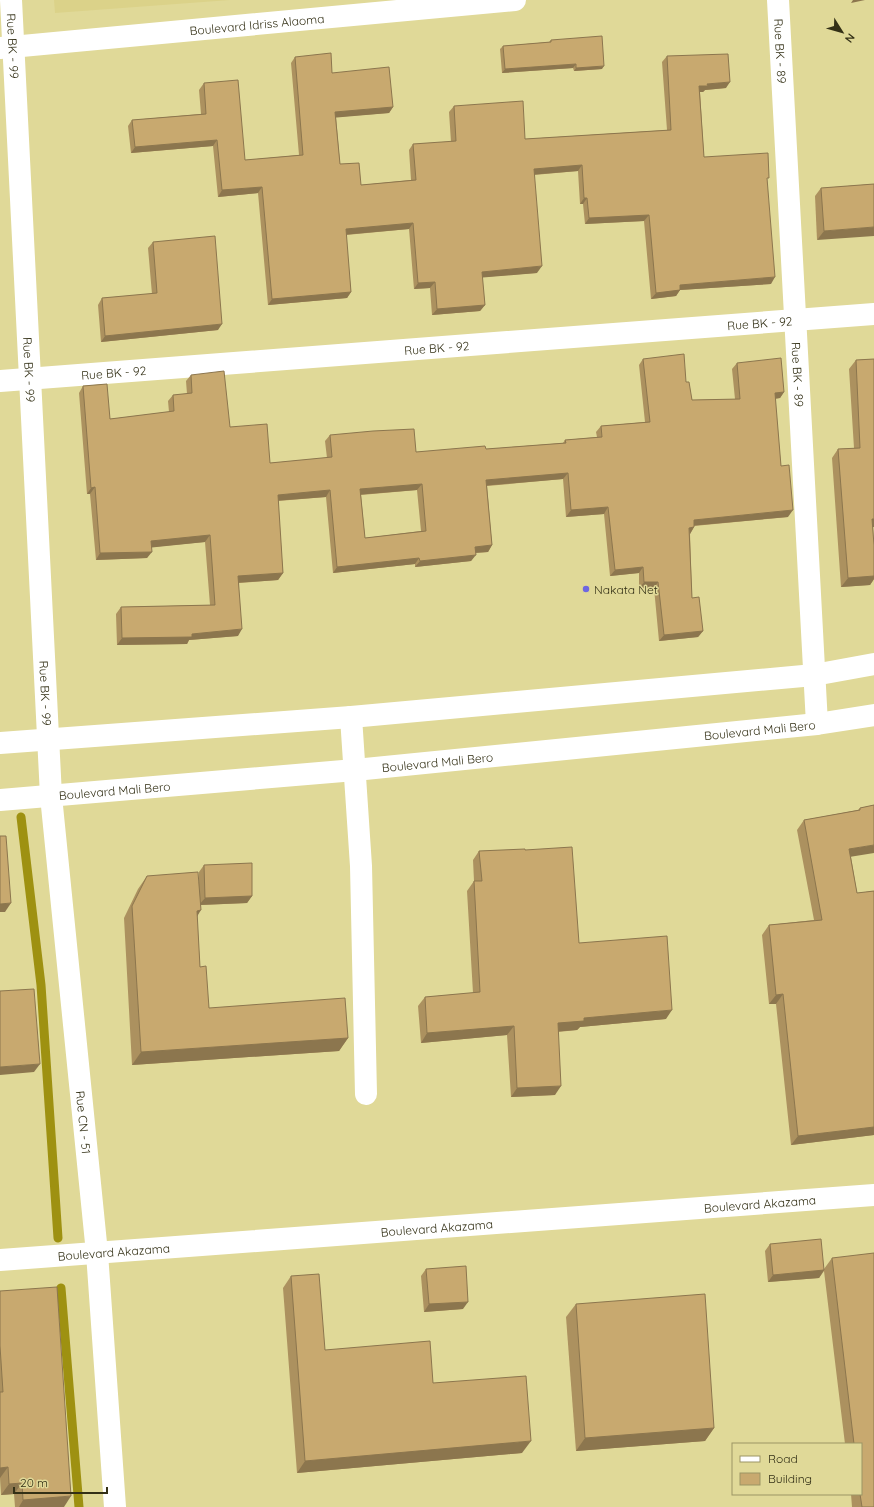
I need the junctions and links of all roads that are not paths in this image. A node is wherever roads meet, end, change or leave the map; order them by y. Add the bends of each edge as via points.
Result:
1 (11, 0) edge
2 (515, 0) edge
3 (778, 0) edge
4 (360, 7) edge
5 (7, 47) edge
6 (874, 314) edge
7 (795, 321) junction
8 (30, 378) junction
9 (0, 381) edge
10 (874, 664) edge
11 (814, 675) junction
12 (874, 714) edge
13 (351, 717) junction
14 (817, 724) junction
15 (49, 739) junction
16 (0, 742) edge
17 (354, 770) junction
18 (51, 796) junction
19 (0, 800) edge
20 (366, 1094) dead end
21 (874, 1196) edge
22 (97, 1252) junction
23 (0, 1260) edge
24 (115, 1507) edge

1 - 5 street, Rue BK - 99
2 - 4 street, Boulevard Idriss Alaoma
3 - 7 street, Rue BK - 89
4 - 5 street, Boulevard Idriss Alaoma
5 - 8 street, Rue BK - 99
6 - 7 street, Rue BK - 92
7 - 8 street, Rue BK - 92
7 - 11 street, Rue BK - 89
8 - 9 street, Rue BK - 92
8 - 15 street, Rue BK - 99
10 - 11 street
11 - 13 street
11 - 14 street, Rue BK - 89
12 - 14 street, Boulevard Mali Bero
13 - 15 street
13 - 17 street
14 - 17 street, Boulevard Mali Bero
15 - 16 street
15 - 18 street, Rue CN - 51
17 - 18 street, Boulevard Mali Bero
17 - 20 street via 361,866
18 - 19 street, Boulevard Mali Bero
18 - 22 street, Rue CN - 51
21 - 22 street, Boulevard Akazama
22 - 23 street, Boulevard Akazama
22 - 24 street, Rue CN - 51

